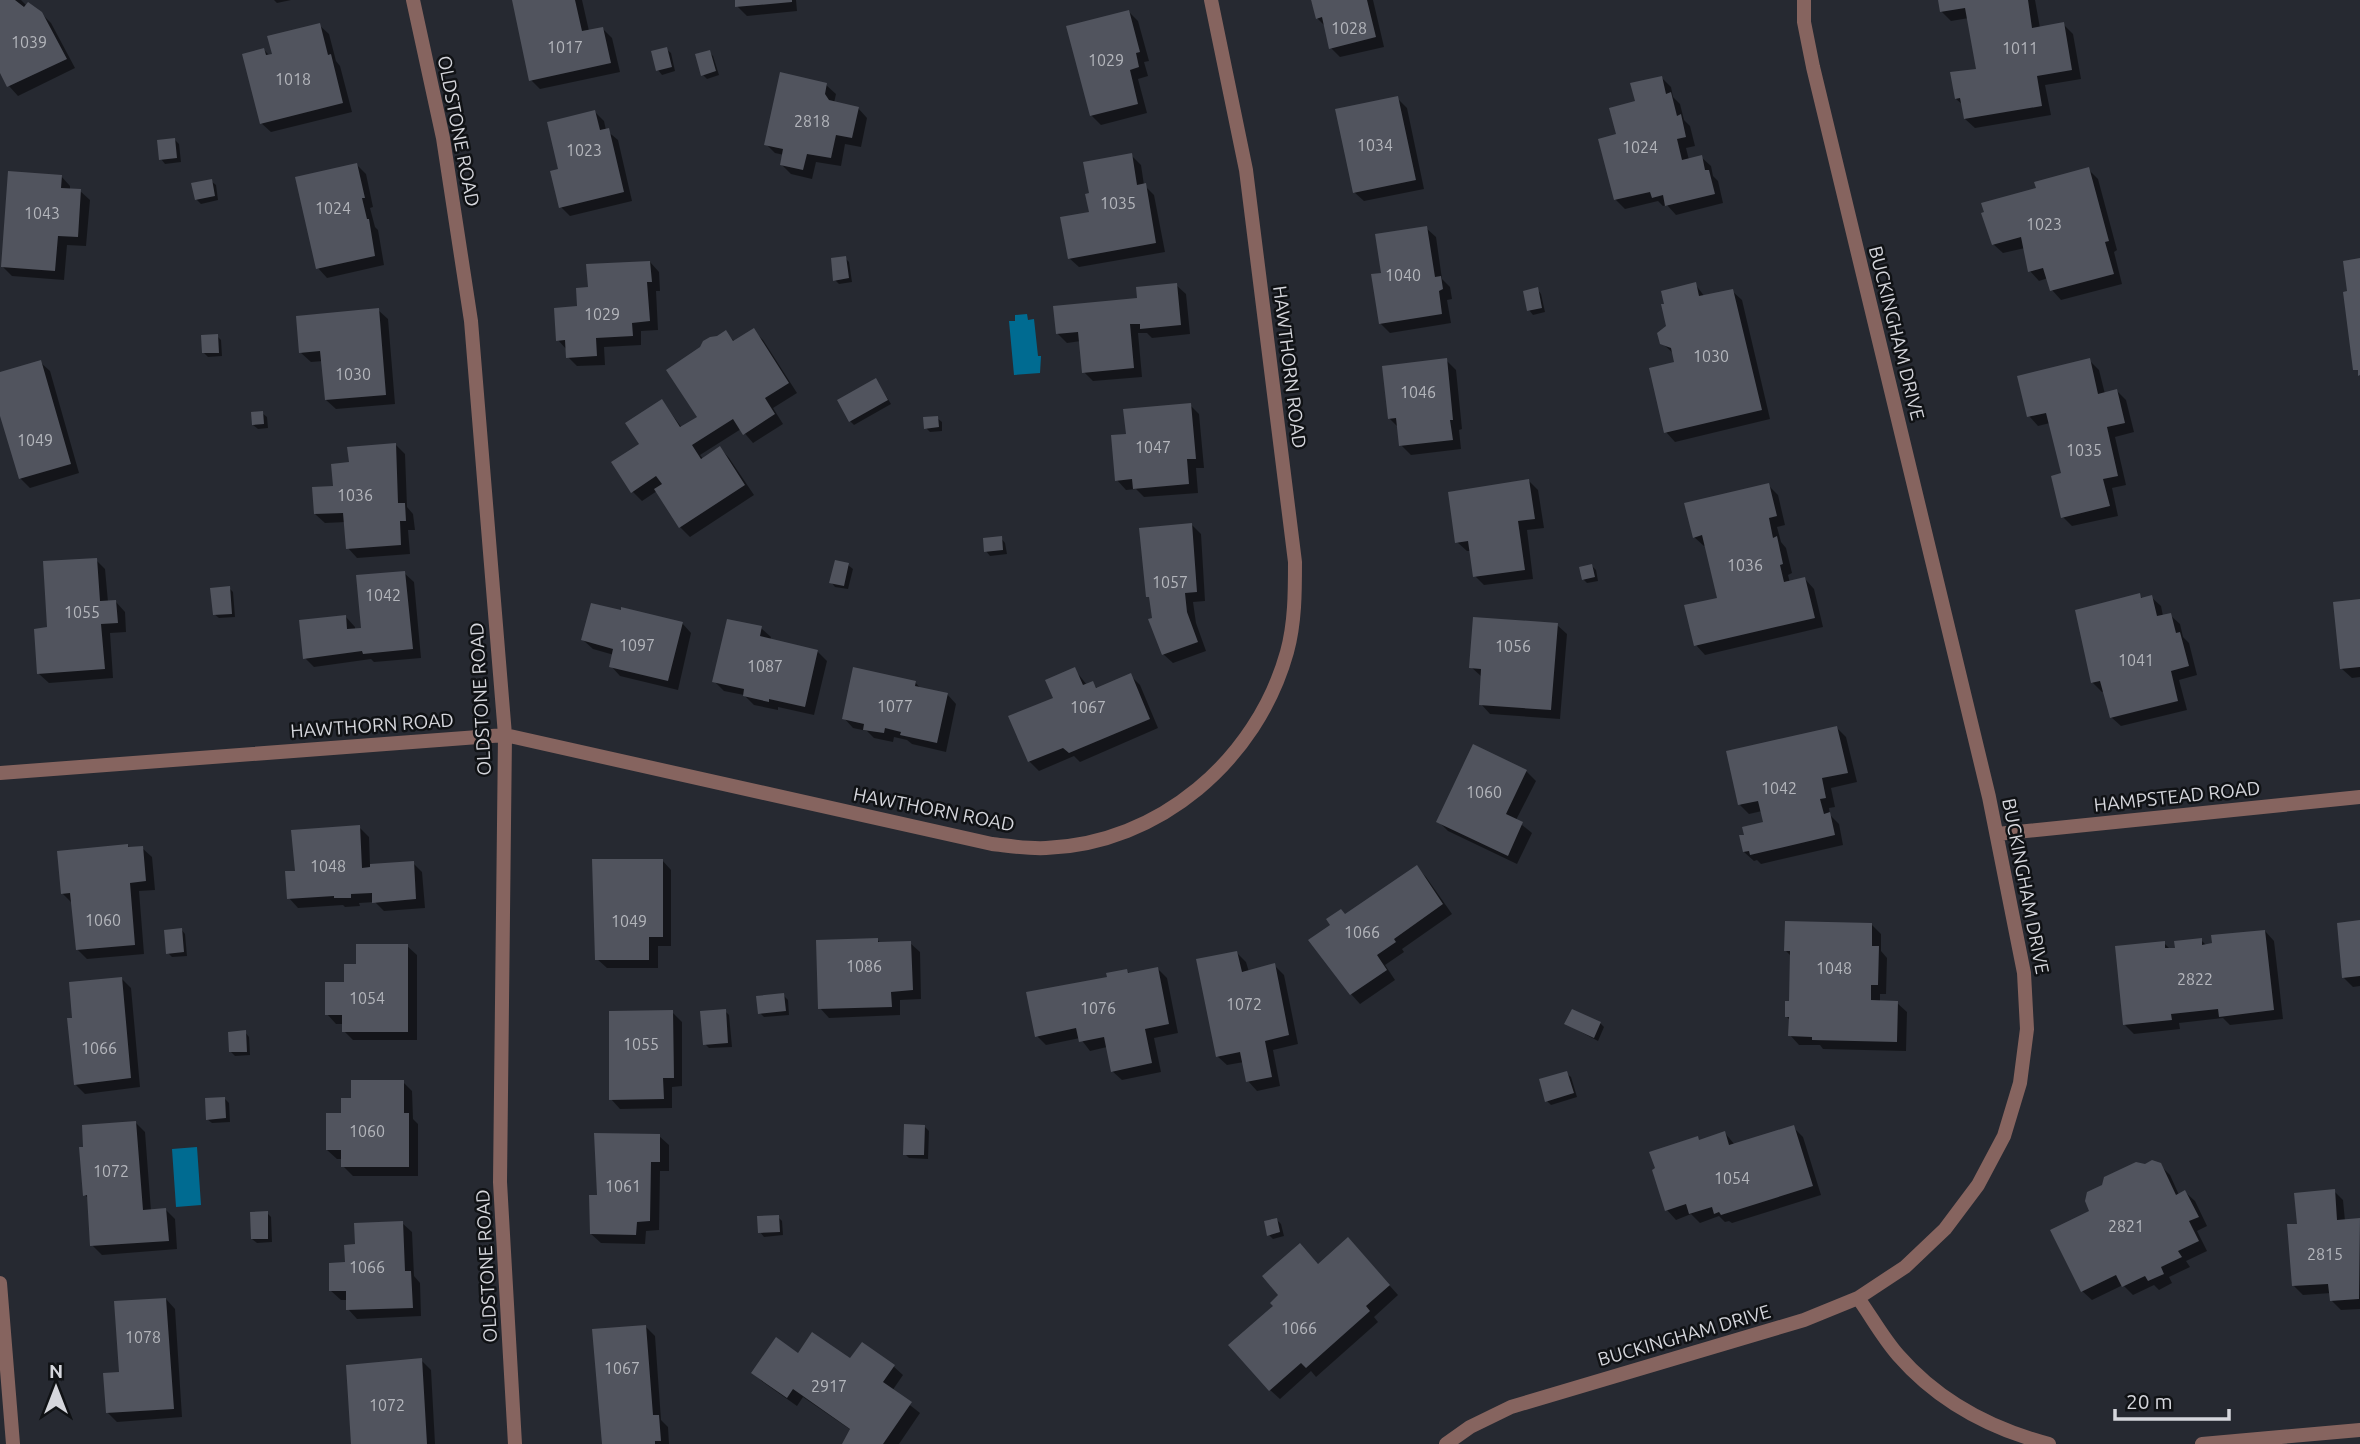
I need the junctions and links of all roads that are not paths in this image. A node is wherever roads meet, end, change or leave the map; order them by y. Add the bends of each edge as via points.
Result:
1 (413, 0) edge
2 (1211, 0) edge
3 (1804, 0) edge
4 (505, 734) junction
5 (0, 773) edge
6 (2360, 797) edge
7 (1997, 834) junction
8 (0, 1283) edge
9 (1858, 1298) junction
10 (2360, 1430) edge
11 (13, 1444) edge
12 (515, 1444) edge
13 (1446, 1444) edge
14 (2049, 1444) edge
15 (2202, 1444) edge

1 - 4 street, OLDSTONE ROAD via 443,138 471,321
2 - 4 street, HAWTHORN ROAD via 1247,170 1295,562 1295,608 1287,652 1267,704 1243,743 1213,777 1178,805 1139,826 1089,842 1045,848 992,844
3 - 7 street, BUCKINGHAM DRIVE via 1812,67
4 - 5 street, HAWTHORN ROAD
4 - 12 street, OLDSTONE ROAD via 500,1182
6 - 7 street, HAMPSTEAD ROAD
7 - 9 street, BUCKINGHAM DRIVE via 2024,973 2027,1029 2020,1083 2004,1136 1954,1218 1905,1267
8 - 11 street
9 - 13 street, BUCKINGHAM DRIVE via 1804,1320 1511,1407
9 - 14 street via 1897,1354 1932,1388 1972,1415 2017,1436
10 - 15 street

